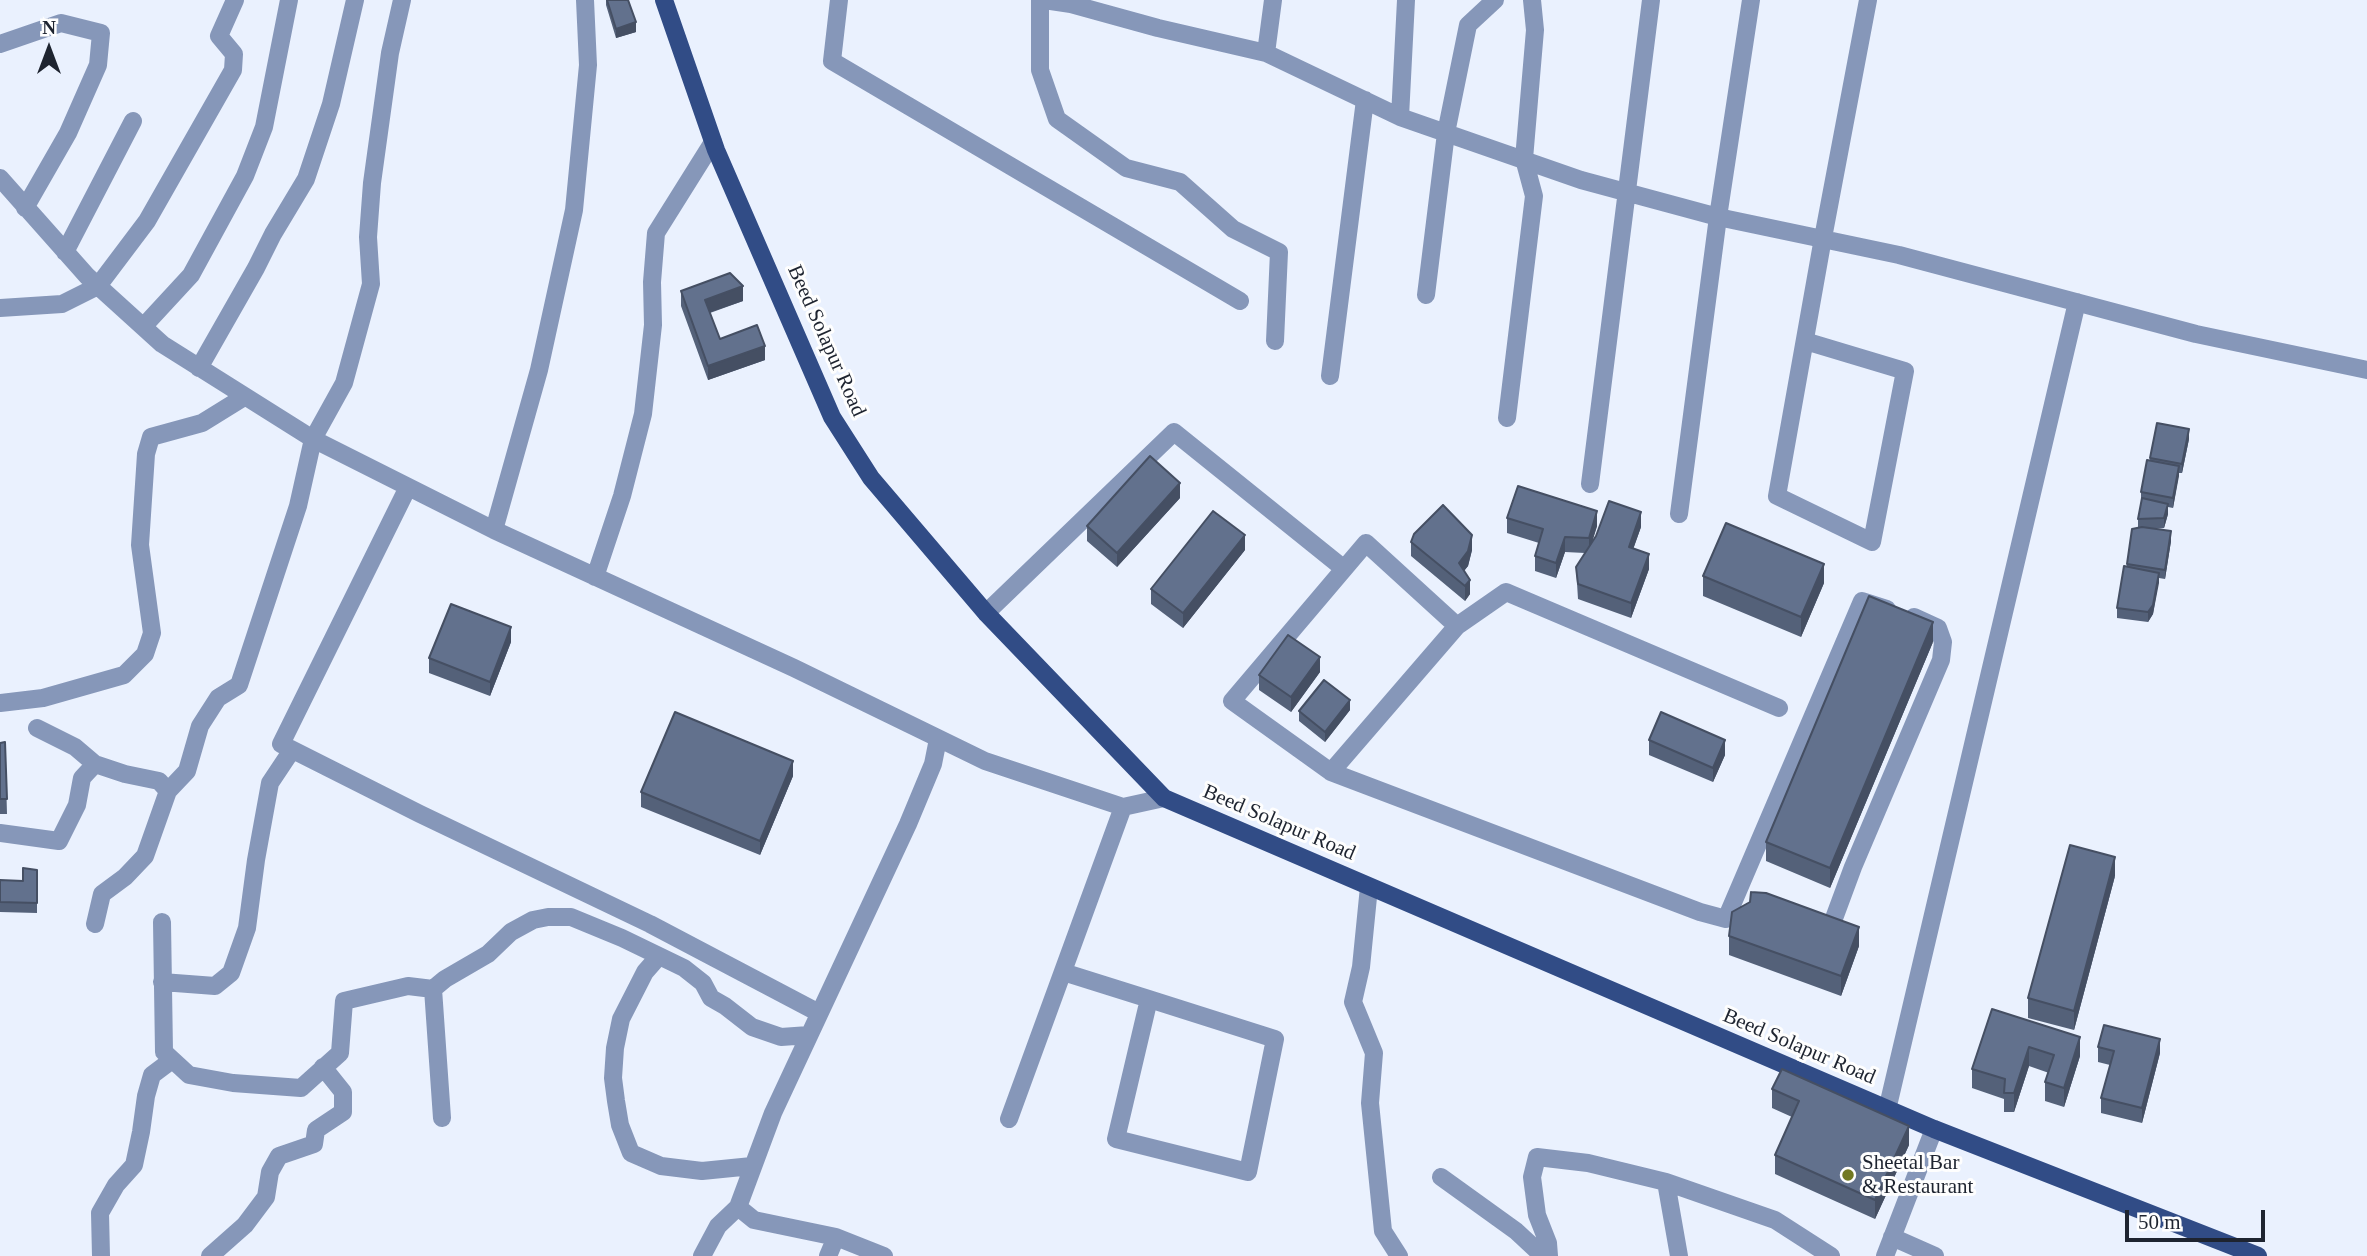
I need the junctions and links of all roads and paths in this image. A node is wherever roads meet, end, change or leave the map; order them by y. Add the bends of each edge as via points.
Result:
1 (235, 0) edge
2 (289, 0) edge
3 (355, 0) edge
4 (402, 0) edge
5 (585, 0) edge
6 (664, 0) edge
7 (839, 0) edge
8 (1042, 0) edge
9 (1273, 0) edge
10 (1406, 0) edge
11 (1495, 0) edge
12 (1532, 0) edge
13 (1651, 0) edge
14 (1751, 0) edge
15 (1868, 0) edge
16 (1071, 2) edge
17 (0, 44) edge
18 (1266, 53) junction
19 (1365, 100) junction
20 (1400, 117) junction
21 (133, 121) dead end
22 (1446, 133) junction
23 (713, 142) junction
24 (1524, 159) junction
25 (0, 178) edge
26 (1626, 192) junction
27 (25, 208) junction
28 (1718, 217) junction
29 (1824, 238) junction
30 (65, 252) junction
31 (98, 286) junction
32 (1426, 295) dead end
33 (1240, 301) dead end
34 (2077, 302) junction
35 (0, 308) edge
36 (144, 327) junction
37 (1275, 341) dead end
38 (1805, 341) junction
39 (199, 368) junction
40 (2367, 370) edge
41 (1330, 376) dead end
42 (244, 397) junction
43 (1507, 418) dead end
44 (313, 439) junction
45 (1590, 484) dead end
46 (408, 487) junction
47 (1679, 514) dead end
48 (494, 530) junction
49 (1343, 568) junction
50 (595, 577) junction
51 (986, 613) junction
52 (1457, 626) junction
53 (0, 703) edge
54 (1779, 708) dead end
55 (37, 728) dead end
56 (938, 739) junction
57 (292, 750) junction
58 (95, 764) junction
59 (1331, 772) junction
60 (168, 792) junction
61 (1164, 798) junction
62 (1123, 807) junction
63 (0, 833) edge
64 (1369, 887) junction
65 (1833, 921) edge
66 (162, 922) dead end
67 (95, 924) dead end
68 (659, 956) junction
69 (1063, 972) junction
70 (162, 982) junction
71 (433, 989) junction
72 (1149, 999) junction
73 (819, 1013) junction
74 (809, 1035) junction
75 (172, 1060) junction
76 (323, 1067) junction
77 (1887, 1110) junction
78 (442, 1118) dead end
79 (1009, 1119) dead end
80 (1934, 1129) junction
81 (752, 1166) junction
82 (1441, 1177) dead end
83 (1665, 1182) junction
84 (738, 1207) junction
85 (836, 1237) junction
86 (1892, 1237) junction
87 (102, 1256) edge
88 (210, 1256) edge
89 (702, 1256) edge
90 (828, 1256) edge
91 (884, 1256) edge
92 (1399, 1256) edge
93 (1543, 1256) edge
94 (1549, 1256) edge
95 (1679, 1256) edge
96 (1831, 1256) edge
97 (1885, 1256) edge
98 (1936, 1256) edge
99 (2258, 1256) edge

1 - 31 street via 219,36 234,54 233,70 147,221
2 - 36 street via 264,127 245,176 191,275
3 - 39 street via 331,104 306,179
4 - 44 street via 372,183 371,284 344,383
5 - 48 street via 588,65 574,210 539,370
6 - 23 main road, Beed Solapur Road
7 - 33 street via 832,61
8 - 16 street
8 - 37 street via 1040,70 1057,119 1126,168 1180,182 1233,229 1279,252
9 - 18 street
10 - 20 street
11 - 22 street via 1468,25
12 - 24 street via 1535,30
13 - 26 street
14 - 28 street
15 - 29 street
16 - 18 street
17 - 27 street via 61,23 101,33 98,65 68,133
18 - 19 street
19 - 20 street
19 - 41 street
20 - 22 street
21 - 30 street
22 - 24 street
22 - 32 street
23 - 50 street via 656,233 653,325 643,414
23 - 51 main road, Beed Solapur Road via 832,417 871,478
24 - 26 street
24 - 43 street via 1534,196
25 - 27 street
26 - 28 street
26 - 45 street
27 - 30 street
28 - 29 street
28 - 47 street
29 - 34 street
29 - 38 street
30 - 31 street
31 - 35 street via 62,304
31 - 36 street
34 - 40 street via 2196,334
34 - 77 street
36 - 39 street
38 - 38 street via 1777,496 1872,542 1905,371
39 - 42 street
42 - 44 street
42 - 53 street via 202,423 152,437 146,454 140,545 152,633 145,654 124,675 43,698
44 - 46 street
44 - 60 street via 299,506 240,685 218,698 200,726 187,771
46 - 48 street
46 - 57 street via 281,744
48 - 50 street
49 - 51 street via 1174,432
49 - 52 street via 1366,544
49 - 59 street via 1232,701
50 - 56 street
51 - 61 main road, Beed Solapur Road
52 - 54 street via 1506,592
52 - 59 street
55 - 58 street via 75,747
56 - 62 street via 985,761
56 - 73 street via 933,764 908,824
57 - 70 street via 270,783 247,928 232,973 215,986
57 - 73 street via 650,923
58 - 60 street via 159,781
58 - 63 street via 82,778 77,804 59,841
59 - 65 street via 1726,919 1862,601 1938,628 1943,642 1941,660
60 - 67 street via 145,856 102,894
61 - 62 street
61 - 64 main road, Beed Solapur Road
62 - 69 street
64 - 77 main road, Beed Solapur Road
64 - 92 street via 1362,967 1353,1002 1374,1052 1370,1103 1382,1231
66 - 70 street
68 - 71 street via 570,917 548,917 511,932 488,954
68 - 74 street via 684,968 703,983 711,998 752,1027 781,1037
68 - 81 street via 621,1019 615,1048 616,1101 631,1153 661,1166 702,1171
69 - 72 street
69 - 79 street
70 - 75 street via 164,1052
71 - 76 street via 408,986 344,1001 340,1053
71 - 78 street
72 - 72 street via 1275,1039 1248,1172 1116,1139
73 - 74 street
74 - 81 street
75 - 76 street via 189,1075 289,1088 301,1088
75 - 87 street via 152,1074 134,1165 100,1213
76 - 88 street via 343,1092 343,1112 316,1130 314,1144 279,1156 270,1172 266,1197
77 - 80 main road, Beed Solapur Road
80 - 86 street
80 - 99 main road, Beed Solapur Road
81 - 84 street
82 - 93 street
83 - 94 street via 1588,1163 1537,1157 1532,1177
83 - 95 street
83 - 96 street via 1774,1220
84 - 85 street via 754,1220
84 - 89 street via 718,1226
85 - 90 street
85 - 91 street
86 - 97 street
86 - 98 street

